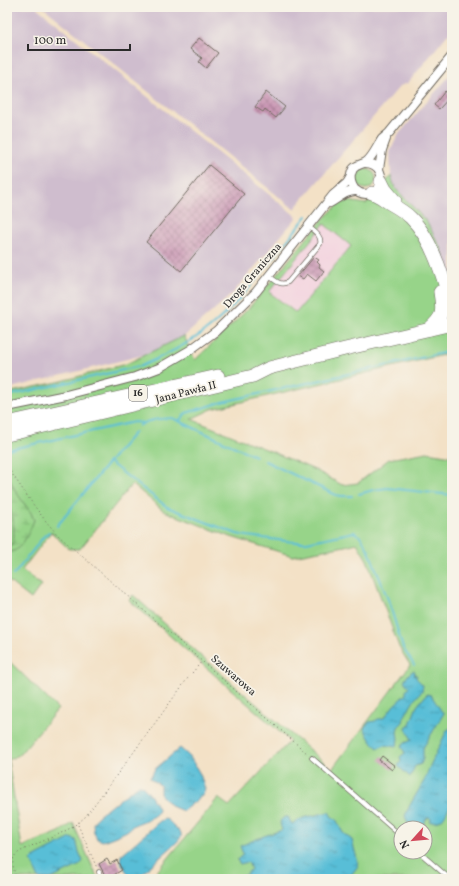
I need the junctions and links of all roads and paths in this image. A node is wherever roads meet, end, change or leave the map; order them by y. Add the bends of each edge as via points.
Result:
1 (452, 56) edge
2 (389, 133) junction
3 (365, 162) junction
4 (380, 175) junction
5 (350, 178) junction
6 (358, 191) junction
7 (372, 193) junction
8 (325, 207) junction
9 (403, 212) junction
10 (309, 227) junction
11 (437, 263) junction
12 (269, 276) junction
13 (452, 311) edge
14 (452, 324) edge
15 (429, 330) junction
16 (269, 368) junction
17 (7, 407) edge
18 (7, 422) edge
19 (7, 435) edge
20 (7, 470) edge
21 (7, 511) edge
22 (7, 542) edge
23 (202, 661) junction
24 (312, 758) joint
25 (78, 824) junction
26 (393, 829) edge
27 (7, 851) edge
28 (428, 860) edge
29 (13, 867) junction
30 (99, 872) joint
31 (16, 879) edge
32 (101, 879) edge
33 (450, 879) edge

1 - 2 street
2 - 3 street
2 - 4 street via 382,150
3 - 4 street via 373,164
3 - 5 street via 356,166
4 - 7 street via 380,186
4 - 9 main road via 385,189
5 - 6 street via 353,188
5 - 8 street, Droga Graniczna
6 - 7 street via 364,194
6 - 8 street, Droga Graniczna via 351,191
7 - 9 main road
8 - 10 street, Droga Graniczna
9 - 11 main road via 422,232
10 - 12 street, Droga Graniczna
10 - 12 lane via 320,236 320,244 288,282 280,284
11 - 13 main road
11 - 15 main road via 442,313
12 - 17 street, Droga Graniczna via 216,331 159,368 66,395
14 - 15 main road, Jana Pawła II / 16
15 - 16 main road, Jana Pawła II / 16
16 - 18 main road, Jana Pawła II / 16 via 250,369
16 - 19 main road, Jana Pawła II / 16 via 253,376
20 - 23 path, Szuwarowa via 53,530
21 - 22 path via 10,528
23 - 24 path, Szuwarowa
23 - 25 path
24 - 26 lane
25 - 29 path via 18,853 13,860
25 - 30 path
27 - 29 path
28 - 33 lane
29 - 31 path
30 - 32 lane

